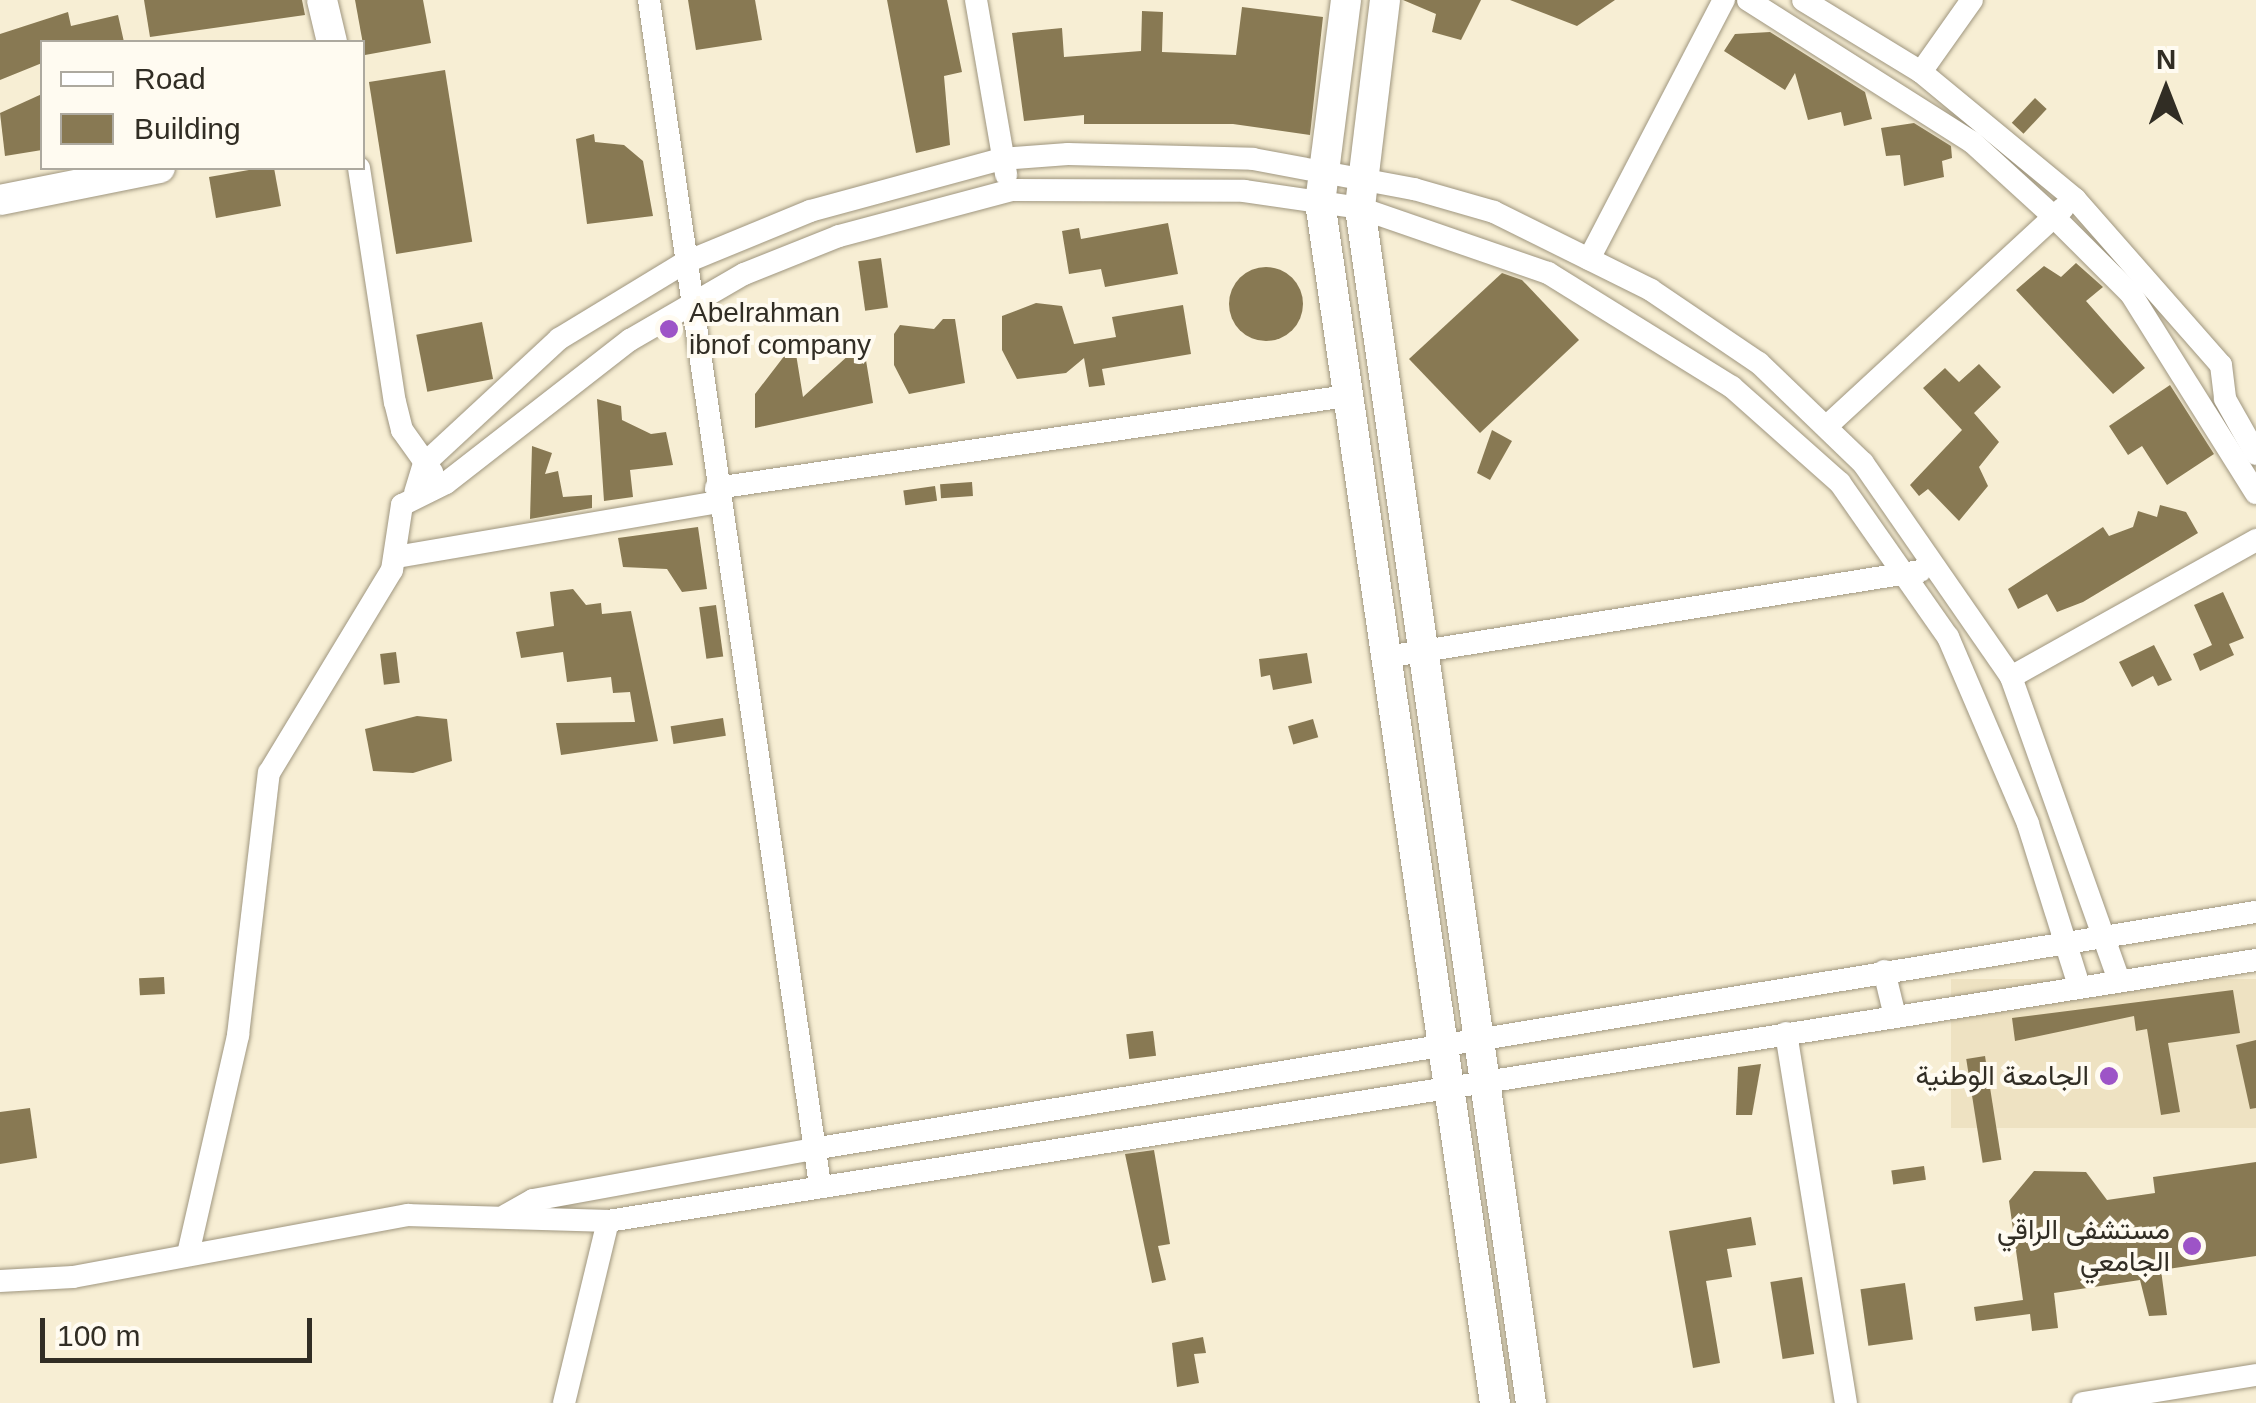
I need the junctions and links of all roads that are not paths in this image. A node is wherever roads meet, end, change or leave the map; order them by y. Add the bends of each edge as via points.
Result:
1 (322, 0) edge
2 (649, 0) edge
3 (976, 0) edge
4 (1346, 0) edge
5 (1385, 0) edge
6 (1724, 0) edge
7 (1748, 0) edge
8 (1804, 0) edge
9 (1972, 0) edge
10 (332, 40) edge
11 (1921, 72) junction
12 (1001, 159) junction
13 (1321, 166) junction
14 (150, 170) edge
15 (359, 170) edge
16 (1360, 174) junction
17 (1012, 190) junction
18 (2074, 199) junction
19 (0, 200) edge
20 (1320, 202) junction
21 (1360, 208) junction
22 (2054, 216) junction
23 (1589, 259) junction
24 (684, 264) junction
25 (689, 305) junction
26 (1347, 396) junction
27 (1827, 426) junction
28 (2247, 443) edge
29 (424, 464) junction
30 (446, 484) junction
31 (2256, 493) edge
32 (416, 494) junction
33 (717, 495) junction
34 (2256, 540) edge
35 (396, 557) junction
36 (1943, 567) junction
37 (1909, 573) junction
38 (1425, 652) junction
39 (1386, 657) junction
40 (2011, 677) junction
41 (2256, 912) edge
42 (2106, 936) junction
43 (2070, 941) junction
44 (2256, 960) edge
45 (1884, 971) junction
46 (2119, 980) junction
47 (2080, 986) junction
48 (1894, 1016) junction
49 (1786, 1033) junction
50 (1478, 1038) junction
51 (1439, 1043) junction
52 (1486, 1082) junction
53 (1446, 1087) junction
54 (813, 1149) junction
55 (820, 1185) junction
56 (506, 1215) junction
57 (608, 1221) junction
58 (188, 1254) junction
59 (0, 1281) edge
60 (2256, 1375) edge
61 (564, 1403) edge
62 (1495, 1403) edge
63 (1531, 1403) edge
64 (1846, 1403) edge
65 (2084, 1403) edge

1 - 10 street
2 - 24 street
3 - 12 street
4 - 13 street
5 - 16 street
6 - 23 street
7 - 22 street via 1972,142
8 - 11 street
9 - 11 street
11 - 18 street
12 - 13 street via 1168,153
12 - 17 street
12 - 24 street via 810,210
13 - 16 street
13 - 20 street
14 - 19 street
15 - 29 street via 395,402
16 - 21 street
16 - 23 street via 1494,212
17 - 20 street via 1244,191
17 - 25 street via 840,236
18 - 22 street
18 - 28 street via 2220,364 2225,399
20 - 21 street
20 - 26 street
21 - 37 street via 1490,248 1632,319 1732,386 1840,482
21 - 38 street
22 - 27 street
22 - 28 street via 2131,294
23 - 27 street via 1759,363
24 - 25 street
24 - 29 street via 558,340
25 - 30 street
25 - 33 street
26 - 33 street
26 - 39 street
27 - 36 street
28 - 31 street
29 - 30 street
29 - 32 street
30 - 32 street
32 - 35 street via 400,510
33 - 35 street
33 - 54 street
34 - 40 street
35 - 58 street via 269,773 238,1035
36 - 37 street
36 - 40 street
37 - 38 street
37 - 43 street via 1978,694
38 - 39 street
38 - 50 street
39 - 51 street
40 - 42 street
41 - 42 street
42 - 43 street
42 - 46 street
43 - 45 street
43 - 47 street
44 - 46 street
45 - 48 street
45 - 50 street
46 - 47 street
47 - 48 street
48 - 49 street
49 - 52 street
49 - 64 street
50 - 51 street
50 - 52 street
51 - 53 street
51 - 54 street
52 - 53 street
52 - 63 street
53 - 55 street
53 - 62 street
54 - 55 street
54 - 56 street via 534,1200
55 - 57 street
56 - 57 street
56 - 58 street via 360,1220
57 - 61 street
58 - 59 street
60 - 65 street

